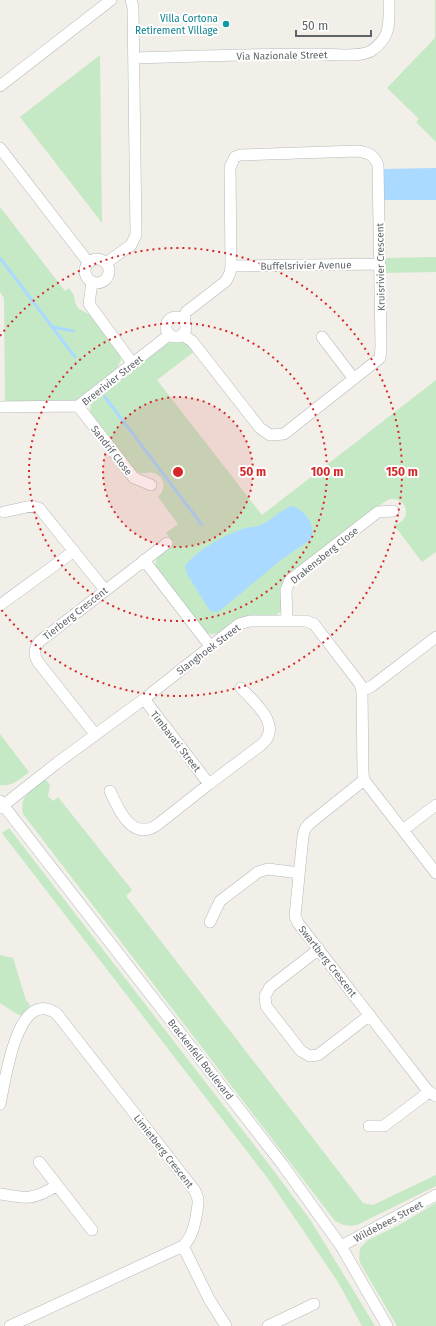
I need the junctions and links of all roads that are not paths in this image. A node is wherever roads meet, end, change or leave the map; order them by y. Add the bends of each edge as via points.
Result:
1 (111, 0) edge
2 (131, 0) edge
3 (389, 0) edge
4 (134, 58) junction
5 (0, 86) edge
6 (0, 148) edge
7 (88, 262) junction
8 (106, 263) junction
9 (380, 264) junction
10 (231, 266) junction
11 (92, 282) junction
12 (184, 320) junction
13 (169, 335) junction
14 (182, 335) junction
15 (322, 337) dead end
16 (132, 364) junction
17 (354, 379) junction
18 (78, 406) junction
19 (0, 407) edge
20 (151, 485) dead end
21 (393, 511) dead end
22 (4, 512) dead end
23 (167, 543) dead end
24 (74, 551) junction
25 (144, 560) junction
26 (105, 590) junction
27 (0, 606) edge
28 (287, 621) junction
29 (436, 637) edge
30 (210, 646) junction
31 (241, 688) dead end
32 (362, 691) junction
33 (144, 699) junction
34 (95, 734) junction
35 (364, 780) junction
36 (209, 784) junction
37 (110, 791) dead end
38 (1, 805) edge
39 (436, 805) edge
40 (403, 830) junction
41 (299, 873) junction
42 (436, 873) edge
43 (210, 922) dead end
44 (319, 950) junction
45 (370, 1015) junction
46 (433, 1094) edge
47 (0, 1104) edge
48 (369, 1126) dead end
49 (39, 1162) dead end
50 (57, 1185) junction
51 (0, 1194) edge
52 (436, 1195) edge
53 (92, 1230) dead end
54 (183, 1246) junction
55 (341, 1246) junction
56 (314, 1304) dead end
57 (10, 1326) edge
58 (226, 1326) edge
59 (268, 1326) edge
60 (387, 1326) edge

1 - 5 street
2 - 4 street
3 - 4 street, Via Nazionale Street via 389,28 386,35 377,46 360,55
4 - 8 street via 136,235 131,245
6 - 7 street
7 - 8 street via 95,259
7 - 11 street via 85,273
8 - 11 street via 109,271 106,279 100,283
9 - 10 street, Buffelsrivier Avenue
9 - 10 street, Kruisrivier Crescent via 378,165 376,158 371,154 358,151 235,157 230,167
9 - 17 street, Kruisrivier Crescent via 381,354 380,358
10 - 12 street via 226,281 186,312
11 - 16 street via 89,304
12 - 13 street via 178,317 166,322
12 - 14 street via 186,330
13 - 14 street
13 - 16 street, Breerivier Street
14 - 17 street, Kruisrivier Crescent via 192,341 260,428 270,435 284,434
15 - 17 street
16 - 18 street, Breerivier Street
18 - 19 street, Breerivier Street
18 - 20 street, Sandrif Close via 134,478
21 - 28 street, Drakensberg Close via 378,512 290,580 286,590
22 - 24 street via 31,506 39,508
23 - 25 street, Tierberg Crescent
24 - 26 street
24 - 27 street
25 - 26 street, Tierberg Crescent
25 - 30 street
26 - 34 street, Tierberg Crescent via 40,641 35,651 38,662
28 - 30 street, Slanghoek Street via 244,622
28 - 32 street, Slanghoek Street via 306,621 314,624 356,678
29 - 32 street
30 - 33 street, Slanghoek Street
31 - 36 street via 266,715 268,736 260,746
32 - 35 street, Slanghoek Street
33 - 34 street, Slanghoek Street
33 - 36 street, Timbavati Street
34 - 38 street, Slanghoek Street
35 - 40 street
35 - 41 street, Swartberg Crescent via 307,826 303,836
36 - 37 street via 153,828 142,830 130,825 116,806
38 - 55 street, Brackenfell Boulevard via 282,1164
39 - 40 street
40 - 42 street
41 - 43 street via 268,869 258,872 220,901
41 - 44 street, Swartberg Crescent via 295,916
44 - 45 street, Swartberg Crescent
44 - 45 street via 270,987 265,996 266,1006 292,1040 303,1053 310,1056 318,1055
45 - 46 street, Swartberg Crescent
46 - 48 street via 384,1126
47 - 54 street, Limietberg Crescent via 12,1047 22,1026 34,1011 44,1008 53,1011 197,1195 198,1204 192,1234
49 - 50 street
50 - 51 street via 34,1197
50 - 53 street
52 - 55 street, Wildebees Street
54 - 57 street
54 - 58 street via 209,1299
55 - 60 street, Brackenfell Boulevard
56 - 59 street

